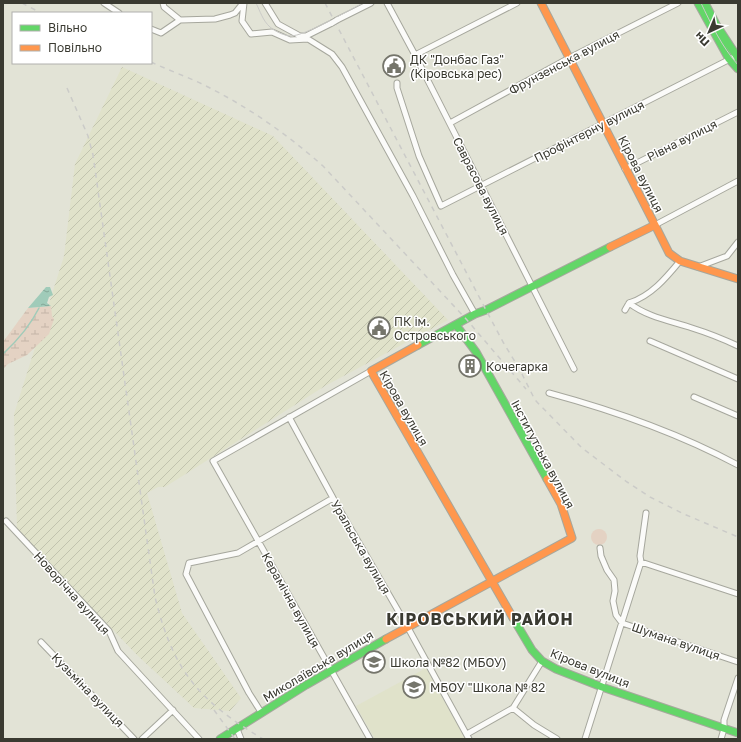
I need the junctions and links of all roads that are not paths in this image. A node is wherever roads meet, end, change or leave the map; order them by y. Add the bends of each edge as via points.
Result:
1 (104, 3) edge
2 (162, 3) edge
3 (244, 3) edge
4 (265, 3) edge
5 (371, 3) edge
6 (387, 3) edge
7 (517, 3) edge
8 (541, 3) edge
9 (678, 3) edge
10 (698, 3) edge
11 (705, 3) edge
12 (118, 12) edge
13 (180, 20) junction
14 (152, 30) edge
15 (416, 55) junction
16 (569, 58) junction
17 (735, 58) edge
18 (738, 69) edge
19 (397, 83) dead end
20 (738, 112) edge
21 (450, 123) junction
22 (602, 124) junction
23 (625, 169) junction
24 (738, 181) edge
25 (481, 186) junction
26 (655, 225) junction
27 (738, 242) edge
28 (680, 261) junction
29 (698, 267) junction
30 (738, 279) edge
31 (532, 287) junction
32 (629, 303) junction
33 (626, 310) dead end
34 (475, 314) junction
35 (456, 324) junction
36 (650, 341) dead end
37 (738, 346) edge
38 (574, 369) dead end
39 (370, 371) junction
40 (738, 379) edge
41 (549, 392) dead end
42 (694, 397) dead end
43 (738, 416) edge
44 (289, 417) junction
45 (738, 465) edge
46 (333, 498) junction
47 (646, 513) dead end
48 (6, 521) dead end
49 (258, 542) junction
50 (600, 548) dead end
51 (641, 562) junction
52 (491, 581) junction
53 (738, 594) edge
54 (622, 623) junction
55 (407, 626) junction
56 (41, 642) dead end
57 (542, 661) junction
58 (738, 662) edge
59 (331, 671) junction
60 (738, 678) edge
61 (602, 687) junction
62 (513, 708) junction
63 (173, 710) junction
64 (261, 712) junction
65 (724, 728) junction
66 (237, 729) junction
67 (738, 733) edge
68 (468, 736) edge
69 (134, 739) edge
70 (142, 739) edge
71 (199, 739) edge
72 (220, 739) edge
73 (241, 739) edge
74 (370, 739) edge
75 (557, 739) edge
76 (585, 739) edge
77 (722, 739) edge

1 - 12 street
2 - 13 street
3 - 13 street via 236,13 215,19
3 - 34 street via 242,21 251,34 272,32 290,40 308,39 332,54 342,67
4 - 5 street, bridge via 278,24 300,36 306,36
6 - 15 street, Саврасова вулиця
7 - 15 street
8 - 16 main road, Кірова вулиця
9 - 16 street, Фрунзенська вулиця
10 - 17 main road via 712,29
11 - 17 main road
13 - 14 street via 161,34
15 - 21 street, Саврасова вулиця
16 - 21 street, Фрунзенська вулиця
16 - 22 main road, Кірова вулиця
17 - 18 main road
17 - 22 street, Профінтерну вулиця
19 - 25 street, Профінтерну вулиця via 419,156 441,206
20 - 23 street, Рівна вулиця
21 - 25 street, Саврасова вулиця
22 - 23 main road, Кірова вулиця
22 - 25 street, Профінтерну вулиця
23 - 26 main road, Кірова вулиця
24 - 26 street
25 - 31 street, Саврасова вулиця
26 - 28 main road via 669,253
26 - 31 main road, Кірова вулиця
27 - 29 street via 727,256
28 - 29 main road
28 - 32 street via 661,284 638,300
29 - 30 main road
31 - 34 main road, Кірова вулиця
31 - 38 street, Саврасова вулиця
32 - 33 street
32 - 37 street via 659,318
34 - 35 main road, Кірова вулиця
35 - 39 main road, Кірова вулиця
35 - 52 main road, Інститутська вулиця via 476,352 561,504 572,538
36 - 40 street
39 - 44 street
39 - 52 main road, Кірова вулиця
41 - 45 street via 588,403 662,431
42 - 43 street
44 - 46 street, Уральська вулиця
44 - 49 street, Керамічна вулиця via 214,461
46 - 49 street
46 - 55 street, Уральська вулиця
47 - 51 street
48 - 63 street, Новорічна вулиця via 109,631 118,651
49 - 59 street, Керамічна вулиця
49 - 64 street via 238,553 189,564 186,574
50 - 54 street, Шумана вулиця via 601,556 614,580 613,601 616,615
51 - 53 street
51 - 54 street
52 - 55 main road, Миколаївська вулиця
52 - 57 main road, Кірова вулиця via 532,650
54 - 58 street, Шумана вулиця
54 - 61 street
55 - 59 main road, Миколаївська вулиця
55 - 68 street, Уральська вулиця
56 - 69 street, Кузьміна вулиця
57 - 61 main road, Кірова вулиця
57 - 62 street
59 - 64 main road, Миколаївська вулиця
59 - 74 street, Керамічна вулиця
60 - 65 street via 724,720
61 - 65 main road, Кірова вулиця
61 - 76 street
62 - 68 street
62 - 75 street
63 - 70 street
63 - 71 street, Новорічна вулиця
64 - 66 main road, Миколаївська вулиця
65 - 67 main road, Кірова вулиця
65 - 77 street
66 - 72 main road, Миколаївська вулиця
66 - 73 street

